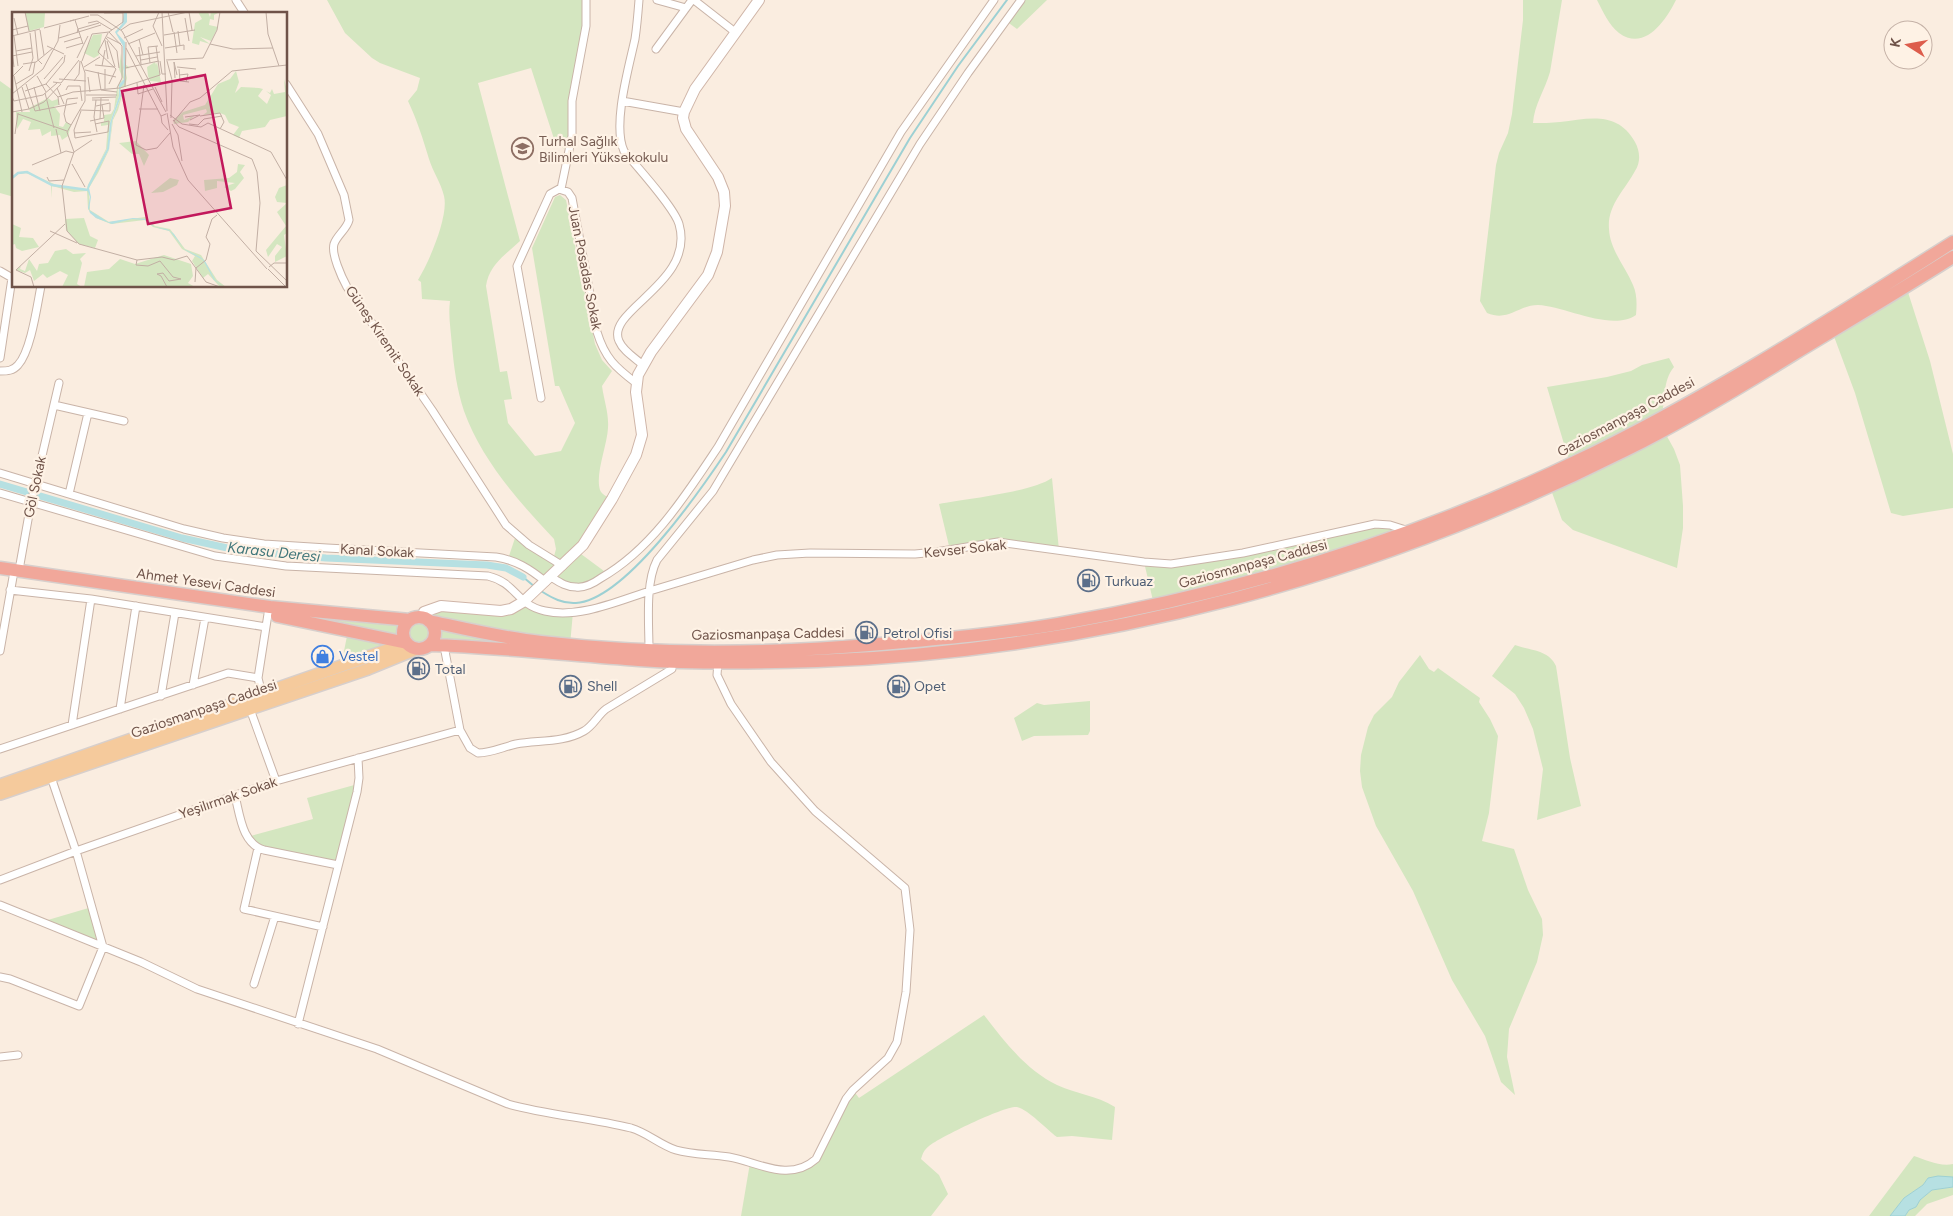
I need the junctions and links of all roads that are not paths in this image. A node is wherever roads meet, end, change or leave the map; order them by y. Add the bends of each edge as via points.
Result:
1 (236, 0) edge
2 (586, 0) edge
3 (640, 0) edge
4 (657, 0) edge
5 (693, 0) edge
6 (759, 0) edge
7 (994, 0) edge
8 (1021, 0) edge
9 (686, 8) junction
10 (243, 12) edge
11 (736, 32) junction
12 (656, 49) dead end
13 (288, 87) edge
14 (622, 101) junction
15 (684, 112) junction
16 (561, 189) junction
17 (1953, 242) edge
18 (1953, 257) edge
19 (0, 271) edge
20 (12, 277) edge
21 (12, 284) edge
22 (39, 288) edge
23 (0, 358) edge
24 (643, 365) junction
25 (0, 371) edge
26 (59, 383) dead end
27 (636, 383) junction
28 (542, 398) dead end
29 (54, 405) junction
30 (88, 413) junction
31 (124, 421) dead end
32 (0, 473) edge
33 (36, 484) junction
34 (0, 493) edge
35 (69, 494) junction
36 (31, 503) junction
37 (1410, 531) junction
38 (563, 566) junction
39 (0, 568) edge
40 (10, 578) edge
41 (547, 581) junction
42 (650, 591) junction
43 (91, 599) junction
44 (528, 599) junction
45 (136, 606) junction
46 (175, 613) junction
47 (268, 614) junction
48 (205, 618) junction
49 (426, 619) junction
50 (410, 620) junction
51 (266, 627) junction
52 (418, 646) junction
53 (444, 646) junction
54 (649, 650) junction
55 (0, 651) edge
56 (672, 661) junction
57 (718, 662) junction
58 (258, 678) junction
59 (193, 685) junction
60 (262, 694) junction
61 (161, 696) junction
62 (120, 709) junction
63 (250, 709) junction
64 (72, 725) junction
65 (460, 730) junction
66 (0, 750) edge
67 (358, 758) junction
68 (52, 777) junction
69 (276, 781) junction
70 (0, 784) edge
71 (0, 794) edge
72 (235, 796) junction
73 (258, 848) junction
74 (76, 851) junction
75 (338, 865) junction
76 (0, 880) edge
77 (0, 905) edge
78 (275, 916) junction
79 (323, 927) junction
80 (103, 947) junction
81 (0, 977) edge
82 (254, 984) dead end
83 (298, 1024) junction
84 (18, 1055) dead end
85 (0, 1058) edge

1 - 10 street
2 - 16 street via 586,26 572,94 572,136
3 - 14 street
4 - 9 street
5 - 9 street
5 - 11 street
6 - 11 street
7 - 41 street, Kanal Sokak via 901,132 718,447 668,518 624,564 596,581 577,588
8 - 42 street via 920,144 713,491 657,560
9 - 12 street
11 - 15 street via 695,90
13 - 38 street, Güneş Kiremit Sokak via 318,134 344,195 349,220 334,249 347,287 506,525 529,546
14 - 15 street
14 - 24 street via 621,145 672,211 680,232 680,248 673,266 657,288 623,318 618,327 619,343
15 - 24 street via 686,129 722,183 725,198 723,215 717,252 708,275
16 - 27 street, Juan Posadas Sokak via 572,198 604,351 612,363
16 - 28 street, Juan Posadas Sokak via 550,194 518,266
17 - 37 highway, Gaziosmanpaşa Caddesi via 1661,418 1563,468
18 - 57 highway, Gaziosmanpaşa Caddesi via 1711,404 1627,450 1502,508 1350,564 1181,611 1056,637 894,656
19 - 20 street
21 - 23 street
22 - 25 street via 31,332 21,362 14,369
24 - 27 street
26 - 29 street, Göl Sokak
27 - 38 street via 642,424 640,445 595,528
29 - 30 street
29 - 33 street, Göl Sokak
30 - 31 street
30 - 35 street
32 - 33 street, Kanal Sokak
33 - 35 street, Kanal Sokak
33 - 36 street, Göl Sokak
34 - 36 street
35 - 41 street, Kanal Sokak via 223,538 264,544 503,558 521,564
36 - 40 street, Göl Sokak
36 - 44 street via 215,556 259,564 488,576 506,583
37 - 42 street, Kevser Sokak via 1375,524 1171,564 998,542 915,554 777,555
37 - 54 highway, Gaziosmanpaşa Caddesi via 1348,553 1215,590 1054,625 821,649
38 - 41 street
39 - 40 highway, Ahmet Yesevi Caddesi
40 - 43 street
40 - 47 highway, Ahmet Yesevi Caddesi
40 - 50 highway, Ahmet Yesevi Caddesi
40 - 55 street, Göl Sokak
41 - 44 street
42 - 44 street, Kevser Sokak via 574,612 548,612 530,607
42 - 54 street
43 - 45 street
43 - 64 street
44 - 49 street via 501,610 441,606 424,612
45 - 46 street
45 - 62 street
46 - 48 street
46 - 61 street
47 - 51 street
47 - 52 highway, Ahmet Yesevi Caddesi
48 - 51 street
48 - 59 street
49 - 50 highway, Gaziosmanpaşa Caddesi via 416,617
49 - 52 highway via 434,627 435,635
49 - 54 highway, Gaziosmanpaşa Caddesi via 542,642
50 - 52 highway via 404,631
51 - 58 street
52 - 53 highway, Gaziosmanpaşa Caddesi
52 - 60 main road, Gaziosmanpaşa Caddesi
52 - 63 main road, Gaziosmanpaşa Caddesi via 368,669
53 - 56 highway, Gaziosmanpaşa Caddesi
53 - 65 street
56 - 57 highway, Gaziosmanpaşa Caddesi
56 - 65 street via 672,669 606,709 588,728 572,736 478,753 470,748
57 - 83 street via 717,675 731,704 771,762 815,811 905,888 910,930 906,992 897,1042 888,1058 846,1099 820,1153 810,1164 798,1169 770,1169 727,1156 674,1149 631,1128 526,1109 395,1056
58 - 59 street via 228,673
58 - 60 street
59 - 61 street
60 - 70 main road, Gaziosmanpaşa Caddesi
61 - 62 street
62 - 64 street
63 - 68 main road, Gaziosmanpaşa Caddesi
63 - 69 street
64 - 66 street
65 - 67 street, Yeşilırmak Sokak
67 - 69 street, Yeşilırmak Sokak
67 - 75 street via 357,792
68 - 71 main road, Gaziosmanpaşa Caddesi
68 - 74 street
69 - 72 street, Yeşilırmak Sokak
72 - 73 street via 247,837
72 - 74 street, Yeşilırmak Sokak
73 - 75 street
73 - 78 street via 244,909
74 - 76 street, Yeşilırmak Sokak
74 - 80 street
75 - 79 street
77 - 80 street
78 - 79 street
78 - 82 street
79 - 83 street
80 - 81 street via 79,1006
80 - 83 street via 197,989
84 - 85 street

